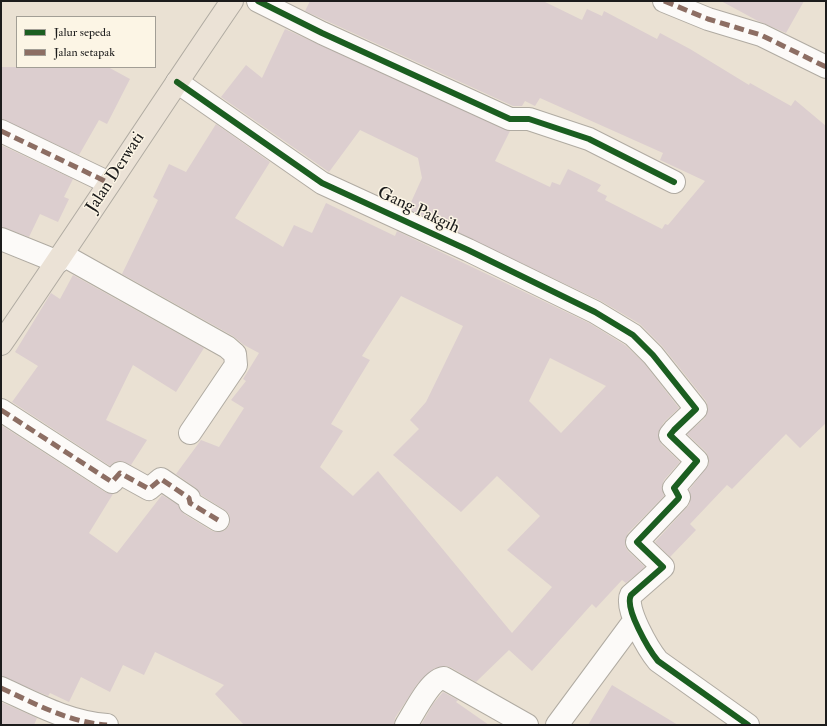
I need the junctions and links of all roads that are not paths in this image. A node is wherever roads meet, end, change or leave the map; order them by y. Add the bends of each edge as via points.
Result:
1 (232, 1) edge
2 (258, 1) edge
3 (664, 1) edge
4 (826, 67) edge
5 (177, 82) junction
6 (1, 131) edge
7 (674, 182) dead end
8 (109, 183) junction
9 (1, 239) edge
10 (60, 258) junction
11 (1, 344) edge
12 (1, 410) edge
13 (190, 433) dead end
14 (218, 520) dead end
15 (635, 622) junction
16 (1, 688) edge
17 (107, 725) edge
18 (406, 725) edge
19 (527, 725) edge
20 (557, 725) edge
21 (748, 725) edge

1 - 5 main road, Jalan Derwati
2 - 7 street via 510,120 529,119 589,139
3 - 4 street via 761,35
5 - 8 main road, Jalan Derwati
5 - 15 street, Gang Pakgih via 322,182 428,230 595,312 633,335 652,355 696,409 670,435 697,461 674,488 678,499 637,542 663,567 631,595 629,601
6 - 8 street
8 - 10 main road, Jalan Derwati
9 - 10 street
10 - 11 main road, Jalan Derwati
10 - 13 street via 227,347 235,354 236,365
12 - 14 street via 112,482 120,472 149,489 161,479 189,498 190,503
15 - 20 street
15 - 21 street via 658,661
16 - 17 street via 62,716
18 - 19 street via 438,678 444,678

